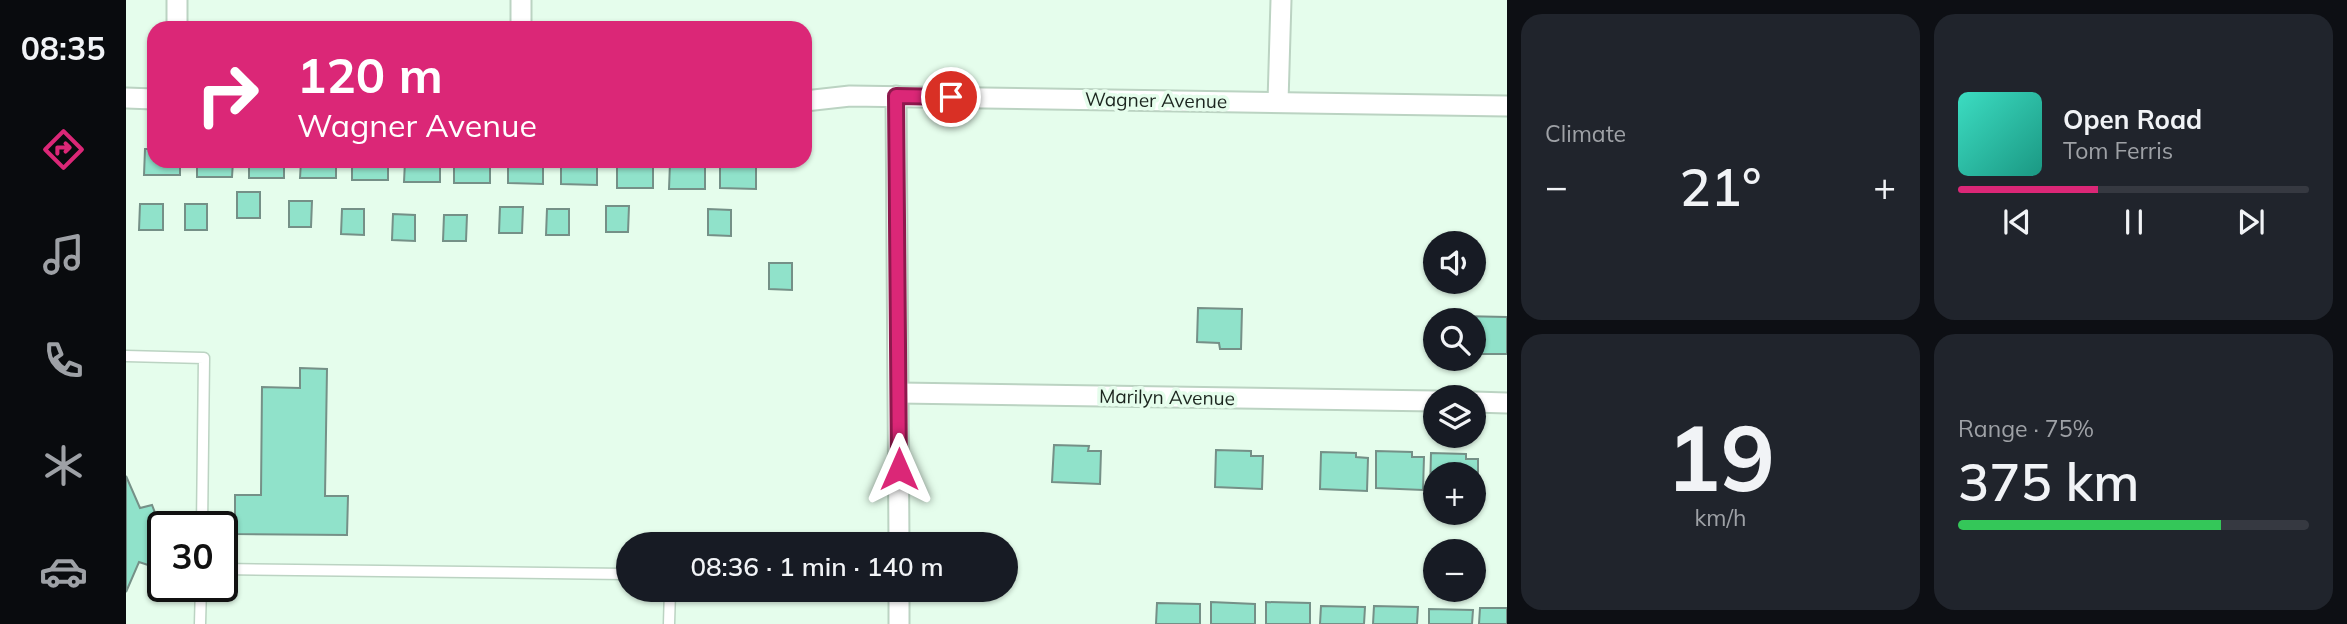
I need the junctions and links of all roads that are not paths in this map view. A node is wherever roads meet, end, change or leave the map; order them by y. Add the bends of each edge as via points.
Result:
1 (177, 0) edge
2 (521, 0) edge
3 (1280, 0) edge
4 (177, 21) edge
5 (521, 21) edge
6 (896, 96) junction
7 (126, 98) edge
8 (147, 99) edge
9 (812, 100) edge
10 (1278, 102) junction
11 (1507, 106) edge
12 (126, 356) edge
13 (899, 393) junction
14 (1423, 401) edge
15 (1486, 402) edge
16 (1507, 402) edge
17 (202, 511) edge
18 (899, 532) edge
19 (238, 569) edge
20 (616, 574) edge
21 (201, 602) edge
22 (670, 602) edge
23 (899, 602) edge
24 (200, 624) edge
25 (669, 624) edge
26 (899, 624) edge

1 - 4 street
2 - 5 street
3 - 10 street
6 - 9 street, Wagner Avenue
6 - 10 street, Wagner Avenue
6 - 13 street
7 - 8 street
10 - 11 street, Wagner Avenue
12 - 17 lane via 204,358
13 - 14 street, Marilyn Avenue
13 - 18 street
15 - 16 street
19 - 20 lane
21 - 24 lane
22 - 25 lane
23 - 26 street

